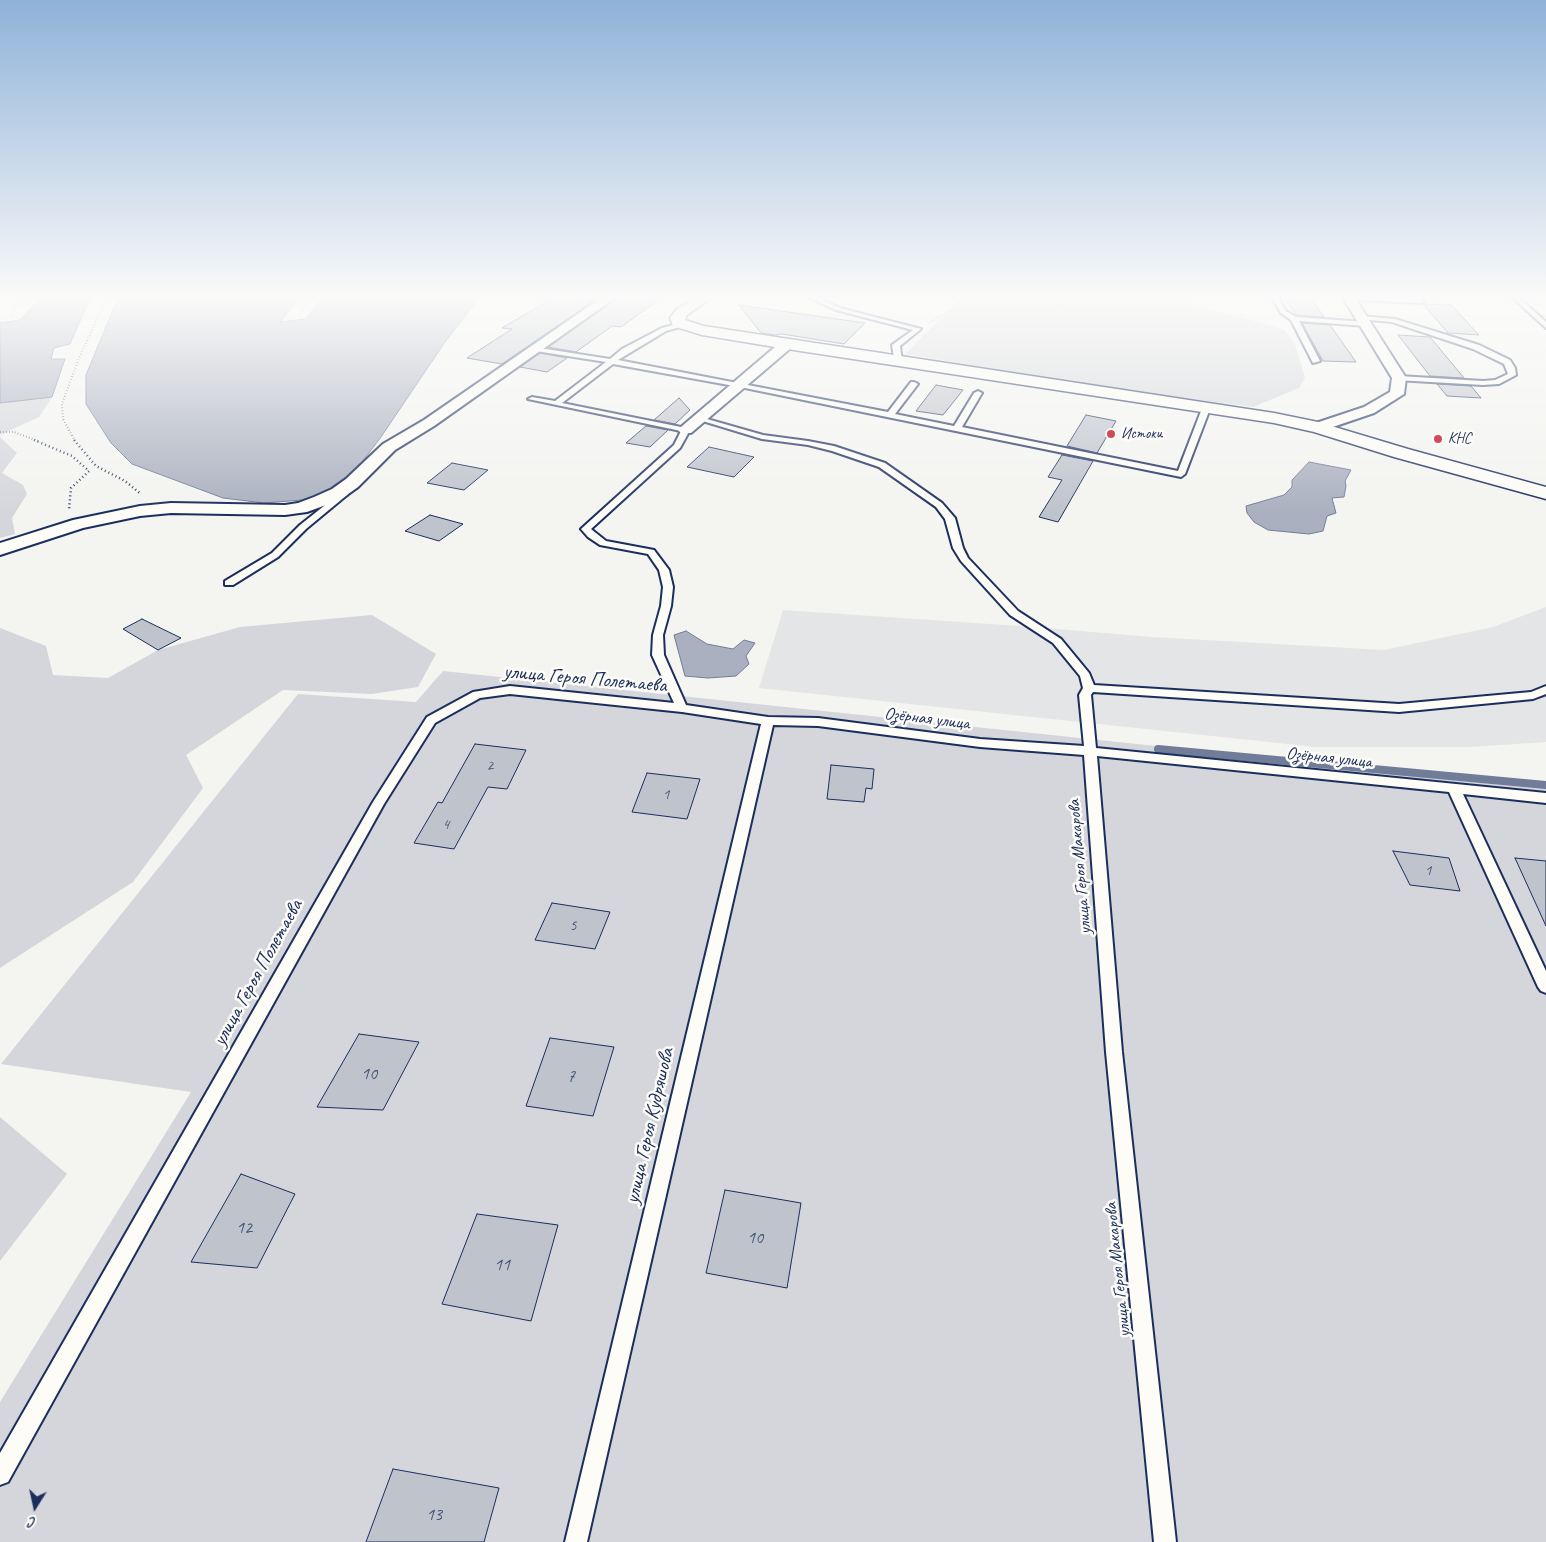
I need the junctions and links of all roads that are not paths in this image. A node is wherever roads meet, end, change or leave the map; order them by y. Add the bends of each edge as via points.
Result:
1 (506, 370) edge
2 (600, 370) edge
3 (659, 370) edge
4 (757, 370) edge
5 (954, 370) edge
6 (1394, 370) edge
7 (1512, 370) edge
8 (1399, 378) junction
9 (914, 384) dead end
10 (740, 385) junction
11 (978, 393) dead end
12 (532, 399) dead end
13 (556, 404) junction
14 (1207, 406) junction
15 (890, 415) junction
16 (700, 419) junction
17 (1318, 427) junction
18 (957, 428) junction
19 (686, 430) junction
20 (352, 483) junction
21 (1546, 493) edge
22 (0, 549) edge
23 (229, 583) dead end
24 (1089, 688) junction
25 (1546, 690) edge
26 (682, 708) junction
27 (768, 721) junction
28 (1090, 751) junction
29 (1454, 788) junction
30 (1546, 798) edge
31 (1546, 988) edge
32 (0, 1474) edge
33 (576, 1542) edge
34 (1165, 1542) edge

1 - 20 street via 429,424 389,447
2 - 13 lane
3 - 10 lane
4 - 10 street
5 - 14 street
6 - 8 street
7 - 8 lane via 1512,375 1483,383
8 - 17 street via 1397,394 1369,410
9 - 15 lane
10 - 15 lane
10 - 16 street
11 - 18 lane
12 - 13 lane
13 - 19 lane
14 - 17 street
14 - 18 lane via 1181,474
15 - 18 lane
16 - 19 street
16 - 24 lane via 762,437 834,449 882,465 904,480 939,505 950,518 964,559 1014,613 1056,640 1085,675
17 - 21 street
19 - 26 lane via 678,446 586,529 603,543 651,552 660,561 668,587 658,635 658,655
20 - 22 street via 338,493 301,508 140,511 79,524
20 - 23 lane via 275,555
24 - 25 lane via 1399,708 1533,695
24 - 28 lane, улица Героя Макарова via 1086,695
26 - 27 lane, Озёрная улица
26 - 32 lane, улица Героя Полетаева via 510,690 477,694 431,720 380,802
27 - 28 lane, Озёрная улица via 818,722 980,743
27 - 33 lane, улица Героя Кудряшова
28 - 29 lane, Озёрная улица
28 - 34 lane, улица Героя Макарова via 1114,1052
29 - 30 lane, Озёрная улица
29 - 31 lane

